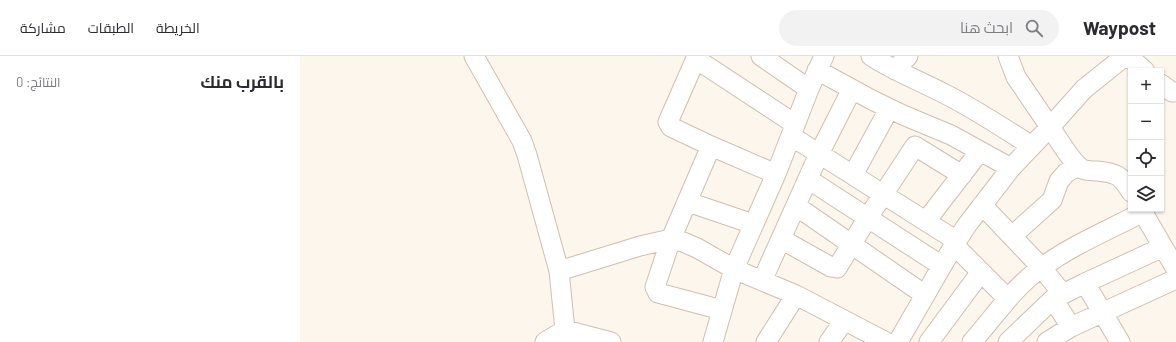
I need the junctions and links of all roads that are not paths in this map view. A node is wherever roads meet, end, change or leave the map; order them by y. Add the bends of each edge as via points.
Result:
1 (474, 56) edge
2 (761, 56) edge
3 (871, 56) edge
4 (1008, 56) edge
5 (1126, 56) edge
6 (697, 57) edge
7 (819, 61) edge
8 (902, 63) edge
9 (1141, 68) edge
10 (1164, 86) edge
11 (809, 88) junction
12 (852, 89) junction
13 (1176, 92) edge
14 (889, 109) junction
15 (927, 125) junction
16 (1050, 128) junction
17 (793, 130) junction
18 (951, 135) junction
19 (711, 146) junction
20 (915, 146) junction
21 (1032, 146) junction
22 (980, 152) junction
23 (819, 154) junction
24 (936, 159) junction
25 (1078, 166) junction
26 (1011, 168) junction
27 (776, 174) junction
28 (853, 175) junction
29 (962, 175) junction
30 (808, 179) junction
31 (1128, 188) edge
32 (884, 194) junction
33 (688, 202) junction
34 (982, 205) junction
35 (796, 206) junction
36 (1140, 212) edge
37 (1143, 212) edge
38 (867, 219) junction
39 (926, 221) junction
40 (754, 224) junction
41 (1012, 236) junction
42 (671, 239) junction
43 (781, 239) junction
44 (955, 243) junction
45 (852, 244) junction
46 (1163, 246) junction
47 (942, 266) junction
48 (1041, 267) junction
49 (734, 269) junction
50 (1176, 269) edge
51 (559, 271) junction
52 (981, 272) junction
53 (1176, 279) edge
54 (762, 281) junction
55 (1085, 283) junction
56 (796, 295) junction
57 (925, 295) junction
58 (1057, 296) junction
59 (1008, 299) junction
60 (722, 310) junction
61 (1102, 312) junction
62 (844, 320) junction
63 (1071, 327) junction
64 (564, 336) edge
65 (863, 337) edge
66 (545, 342) edge
67 (611, 342) edge
68 (713, 342) edge
69 (766, 342) edge
70 (829, 342) edge
71 (886, 342) edge
72 (898, 342) edge
73 (929, 342) edge
74 (972, 342) edge
75 (1008, 342) edge
76 (1048, 342) edge
77 (1120, 342) edge

1 - 51 street via 522,141
2 - 11 street
3 - 8 street
4 - 16 street via 1016,77
5 - 9 street
5 - 16 street via 1084,89
6 - 17 street
6 - 19 street via 668,124
7 - 11 street
7 - 12 street
8 - 21 street via 946,94
10 - 13 street
11 - 17 street
12 - 14 street
12 - 23 street
14 - 15 street
14 - 28 street
15 - 18 street
15 - 20 street
16 - 21 street
16 - 25 street
17 - 23 street
17 - 27 street
18 - 22 street
18 - 24 street
19 - 27 street
19 - 33 street
20 - 24 street
20 - 32 street
21 - 26 street
22 - 26 street
22 - 29 street
23 - 28 street
23 - 30 street
24 - 29 street
25 - 31 street via 1088,171 1116,174
25 - 41 street via 1059,181 1052,200
26 - 34 street
27 - 40 street
28 - 32 street
29 - 39 street
30 - 35 street
30 - 38 street
32 - 38 street
32 - 39 street
33 - 40 street
33 - 42 street
34 - 41 street
34 - 44 street
35 - 43 street
35 - 45 street
36 - 48 street
37 - 46 street
38 - 45 street
38 - 47 street
39 - 44 street
40 - 49 street
41 - 48 street
42 - 49 street via 697,248
42 - 51 street
42 - 60 street via 655,287 658,293
43 - 45 street via 831,268 839,266
43 - 54 street
44 - 47 street
44 - 52 street
45 - 57 street
46 - 50 street
46 - 55 street
47 - 57 street
48 - 58 street
48 - 59 street
49 - 54 street
49 - 60 street
51 - 64 street
52 - 59 street
52 - 73 street
53 - 61 street
54 - 56 street
55 - 58 street
55 - 61 street
56 - 62 street
56 - 69 street
57 - 72 street
58 - 63 street
58 - 75 street
59 - 74 street
60 - 68 street
61 - 63 street
61 - 77 street
62 - 65 street
62 - 70 street
63 - 76 street
64 - 66 street
64 - 67 street
65 - 71 street

